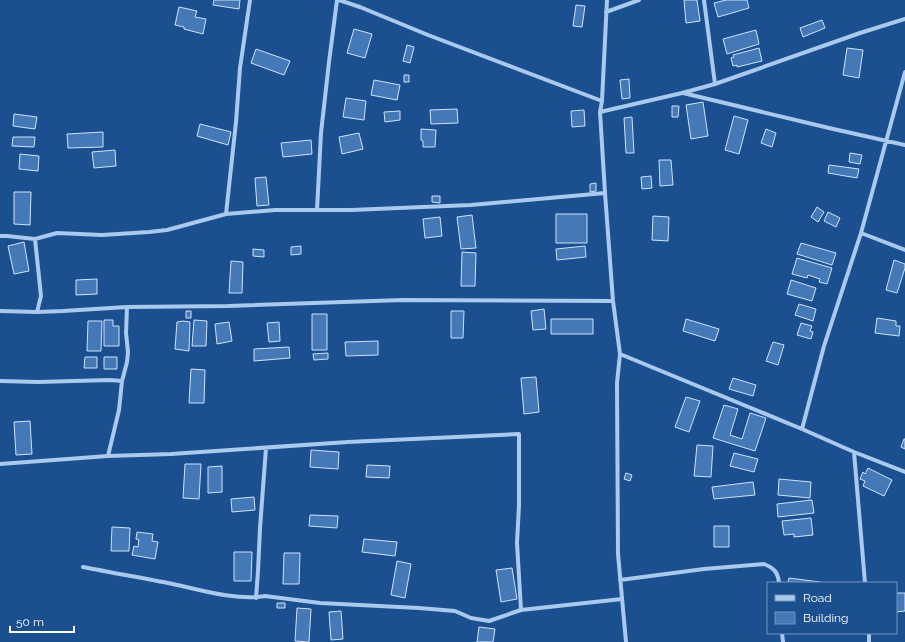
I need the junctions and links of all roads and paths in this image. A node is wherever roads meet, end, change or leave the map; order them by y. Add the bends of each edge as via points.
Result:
1 (250, 0) edge
2 (338, 0) edge
3 (607, 0) edge
4 (639, 0) edge
5 (704, 0) edge
6 (606, 12) junction
7 (905, 19) edge
8 (905, 72) edge
9 (715, 84) junction
10 (682, 93) junction
11 (602, 101) junction
12 (600, 112) junction
13 (886, 140) junction
14 (905, 145) edge
15 (605, 193) junction
16 (317, 210) junction
17 (226, 214) junction
18 (861, 233) junction
19 (0, 236) edge
20 (35, 239) junction
21 (905, 250) edge
22 (613, 301) junction
23 (127, 308) junction
24 (0, 311) edge
25 (37, 312) junction
26 (620, 354) junction
27 (0, 381) edge
28 (122, 381) junction
29 (802, 429) junction
30 (266, 448) junction
31 (854, 452) junction
32 (108, 456) junction
33 (0, 464) edge
34 (905, 472) edge
35 (83, 567) dead end
36 (620, 580) junction
37 (779, 582) edge
38 (865, 582) edge
39 (256, 598) junction
40 (622, 599) junction
41 (521, 610) junction
42 (626, 642) edge

1 - 17 street via 240,68
2 - 11 street
2 - 16 street via 321,133
3 - 6 street
4 - 6 street
5 - 9 street
6 - 11 street
7 - 9 street
8 - 13 street
9 - 10 street
10 - 12 street
10 - 13 street
11 - 12 street
12 - 15 street
13 - 14 street
13 - 18 street
15 - 16 street via 471,204
15 - 22 street
16 - 17 street
17 - 20 street via 167,230 102,235 57,233
18 - 21 street
18 - 29 street via 824,346
19 - 20 street
20 - 25 street via 41,296
22 - 23 street via 403,300
22 - 26 street
23 - 25 street
23 - 28 street via 128,352
24 - 25 street
26 - 29 street
26 - 36 street via 617,383
27 - 28 street
28 - 32 street via 119,410
29 - 31 street
30 - 32 street
30 - 39 street
30 - 41 street via 520,434 517,543
31 - 34 street
31 - 38 street
32 - 33 street
35 - 39 street via 214,593
36 - 37 street via 764,564 773,567
36 - 40 street
39 - 41 street via 265,596 320,603 455,611 471,618 489,621
40 - 41 street
40 - 42 street

